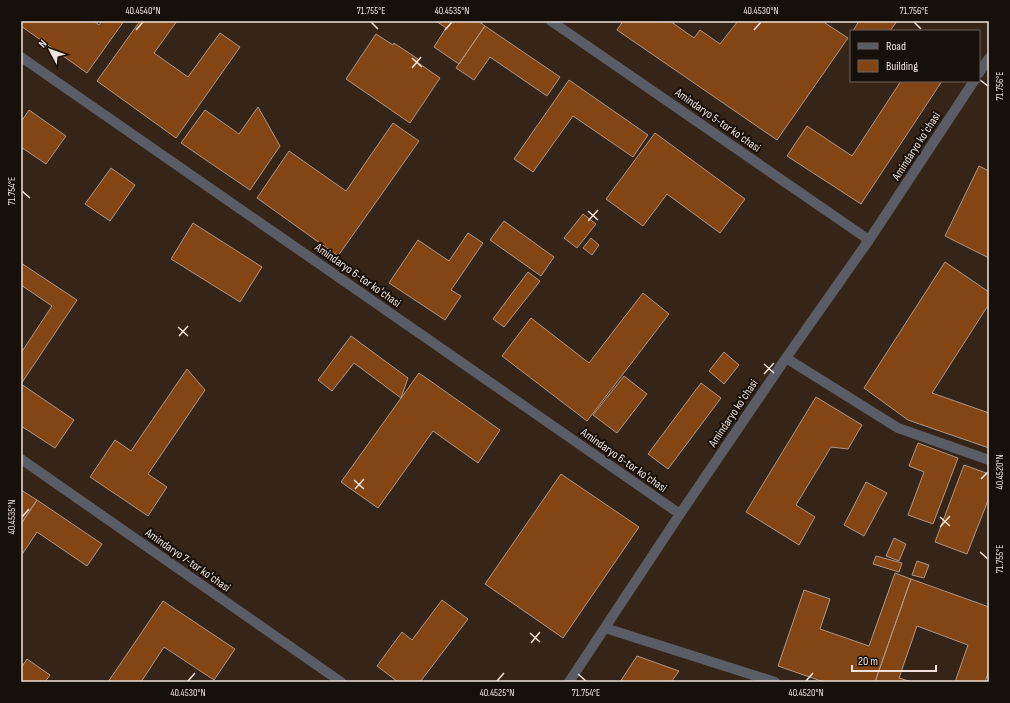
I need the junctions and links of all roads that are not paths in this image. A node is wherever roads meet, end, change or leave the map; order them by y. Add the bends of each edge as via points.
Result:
1 (551, 21) edge
2 (21, 57) edge
3 (989, 58) edge
4 (980, 72) edge
5 (973, 82) edge
6 (870, 240) junction
7 (786, 358) junction
8 (21, 459) edge
9 (989, 460) edge
10 (680, 514) junction
11 (605, 628) junction
12 (341, 682) edge
13 (569, 682) edge
14 (775, 682) edge

1 - 6 street, Amindaryo 5-tor koʻchasi
2 - 10 street, Amindaryo 6-tor koʻchasi
3 - 4 street
5 - 6 street, Amindaryo koʻchasi
6 - 7 street, Amindaryo koʻchasi
7 - 9 street via 898,428
7 - 10 street, Amindaryo koʻchasi
8 - 12 street, Amindaryo 7-tor koʻchasi
10 - 11 street, Amindaryo koʻchasi
11 - 13 street, Amindaryo koʻchasi
11 - 14 street

